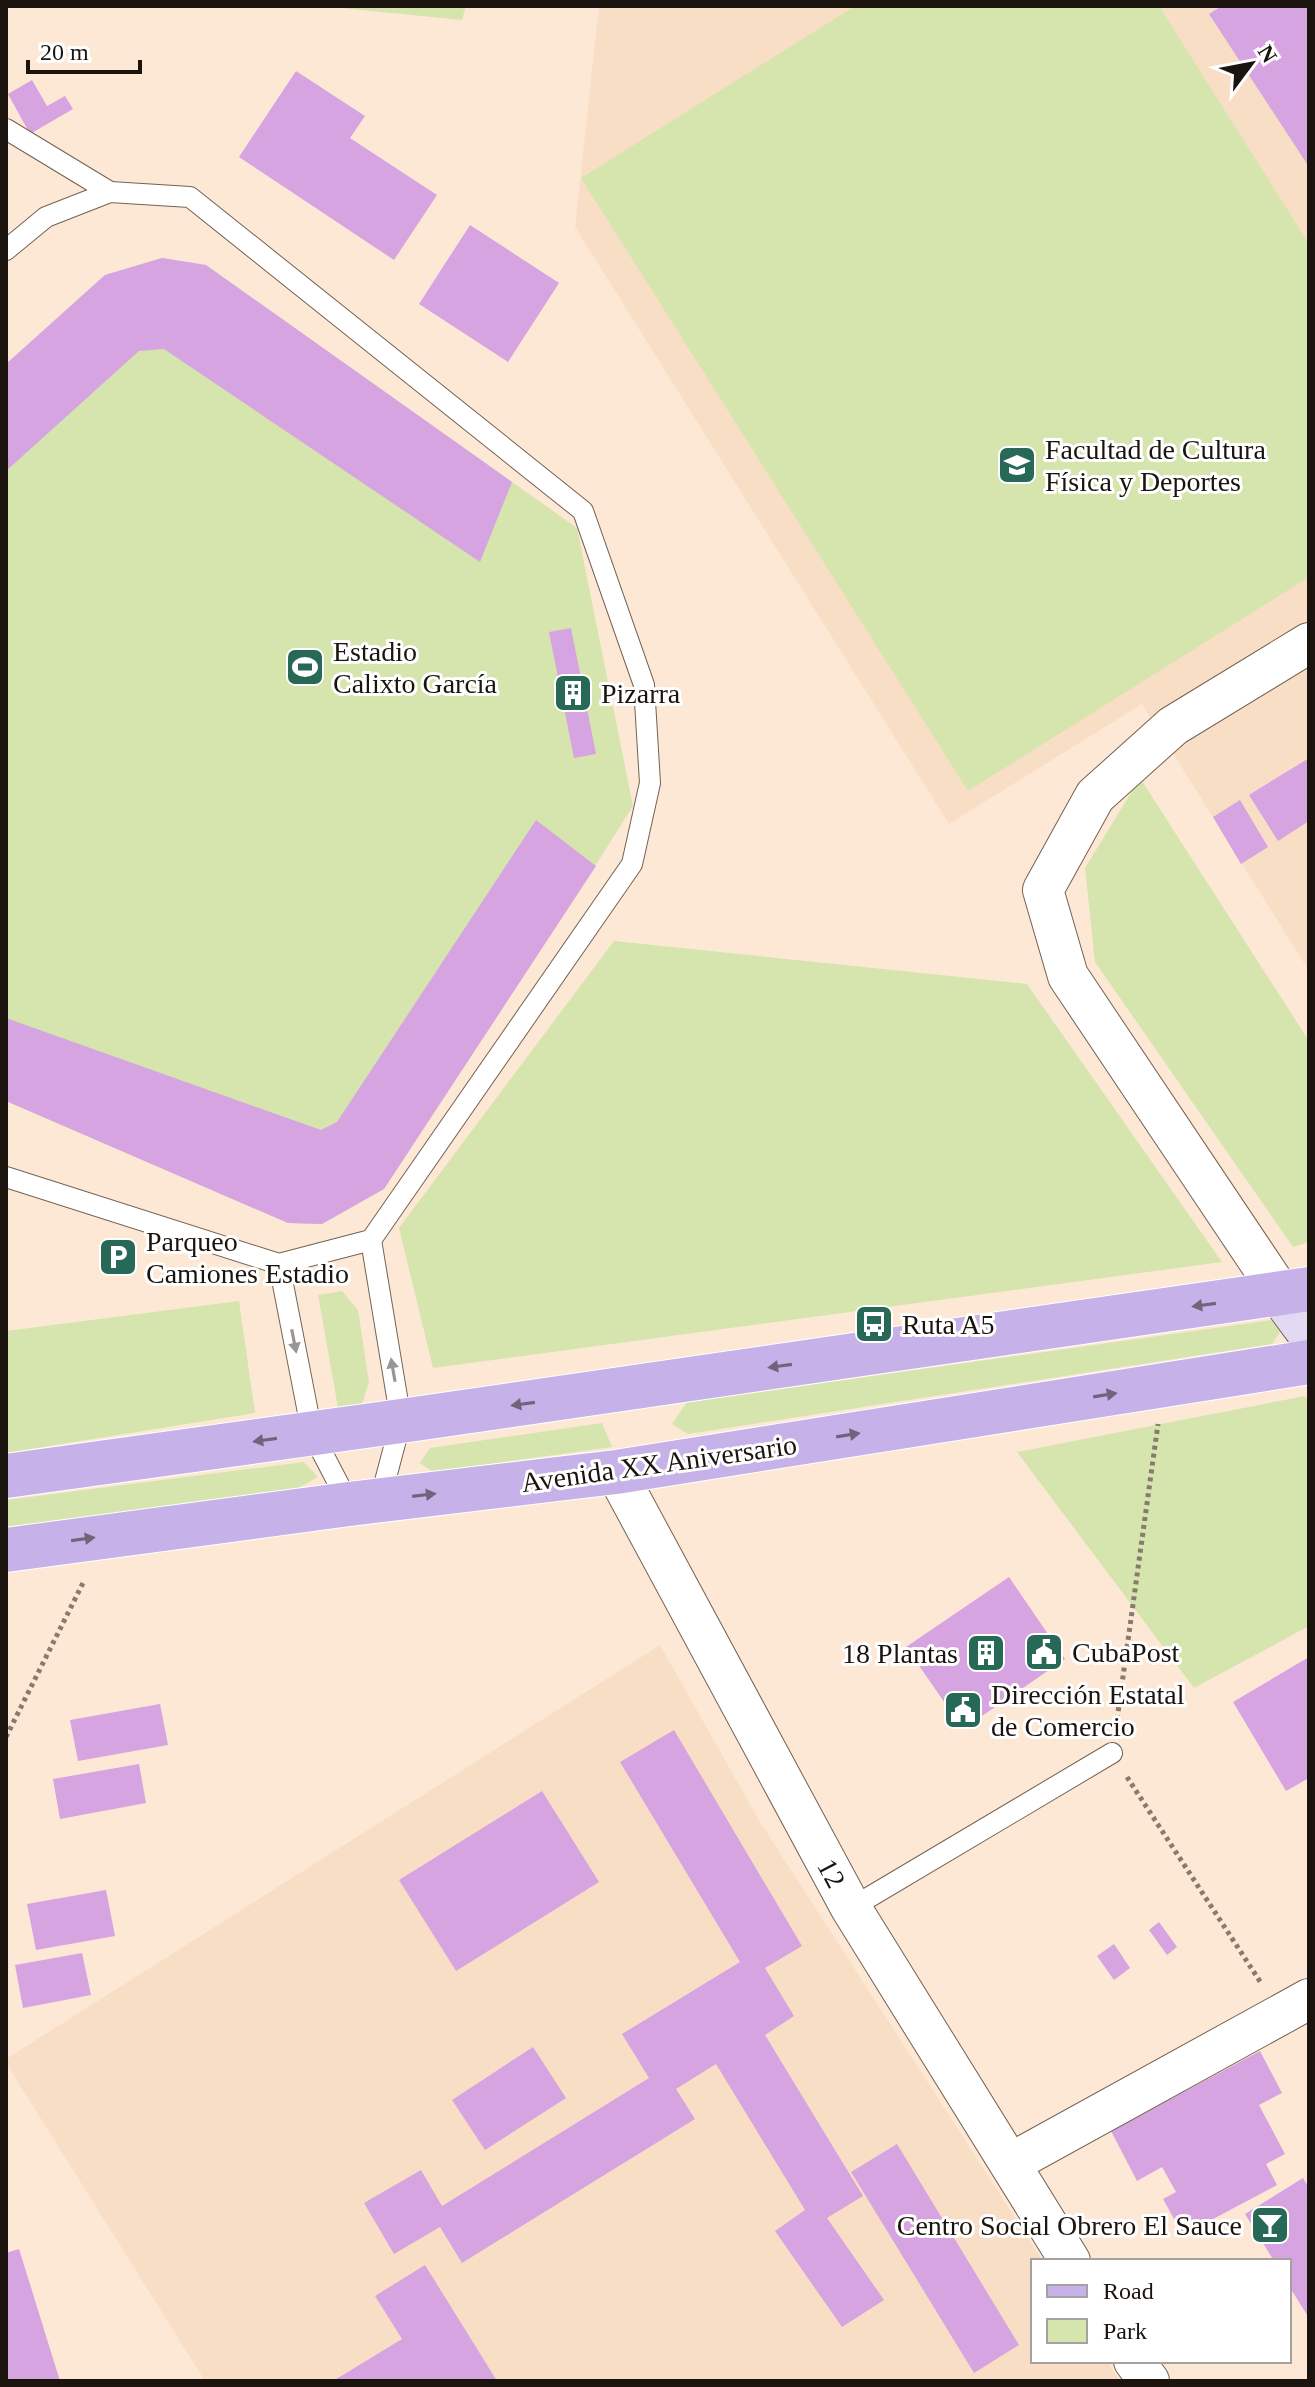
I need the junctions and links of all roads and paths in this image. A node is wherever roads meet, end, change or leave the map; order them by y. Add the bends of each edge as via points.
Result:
1 (6, 129) edge
2 (110, 192) junction
3 (6, 250) edge
4 (1309, 643) edge
5 (6, 1177) edge
6 (371, 1240) junction
7 (279, 1264) junction
8 (1295, 1291) edge
9 (1309, 1332) edge
10 (1309, 1362) edge
11 (1163, 1386) junction
12 (401, 1421) junction
13 (312, 1433) junction
14 (616, 1472) junction
15 (6, 1476) edge
16 (364, 1502) junction
17 (107, 1536) junction
18 (6, 1550) edge
19 (6, 1737) edge
20 (1112, 1753) junction
21 (851, 1908) junction
22 (1295, 2007) edge
23 (1011, 2163) junction
24 (1069, 2259) edge
25 (1136, 2363) edge
26 (1149, 2381) edge

1 - 2 lane
2 - 3 lane via 46,217
2 - 6 lane via 190,197 583,511 644,685 650,783 632,864
4 - 8 street via 1173,726 1095,796 1043,890 1068,976
5 - 7 lane
6 - 7 lane
12 -> 6 lane
7 -> 13 lane
8 - 9 main road
8 -> 12 main road
10 - 11 main road, Avenida XX Aniversario
14 -> 11 main road, Avenida XX Aniversario
11 - 20 path
12 - 13 main road
12 - 16 lane
13 -> 15 main road
13 - 16 lane
16 -> 14 main road, Avenida XX Aniversario
14 - 21 street, 12
16 - 17 main road, Avenida XX Aniversario
18 -> 17 main road, Avenida XX Aniversario
17 - 19 path
20 - 21 lane
20 - 22 path
21 - 23 street, 12
22 - 23 street
23 - 24 street, 12
25 - 26 street

